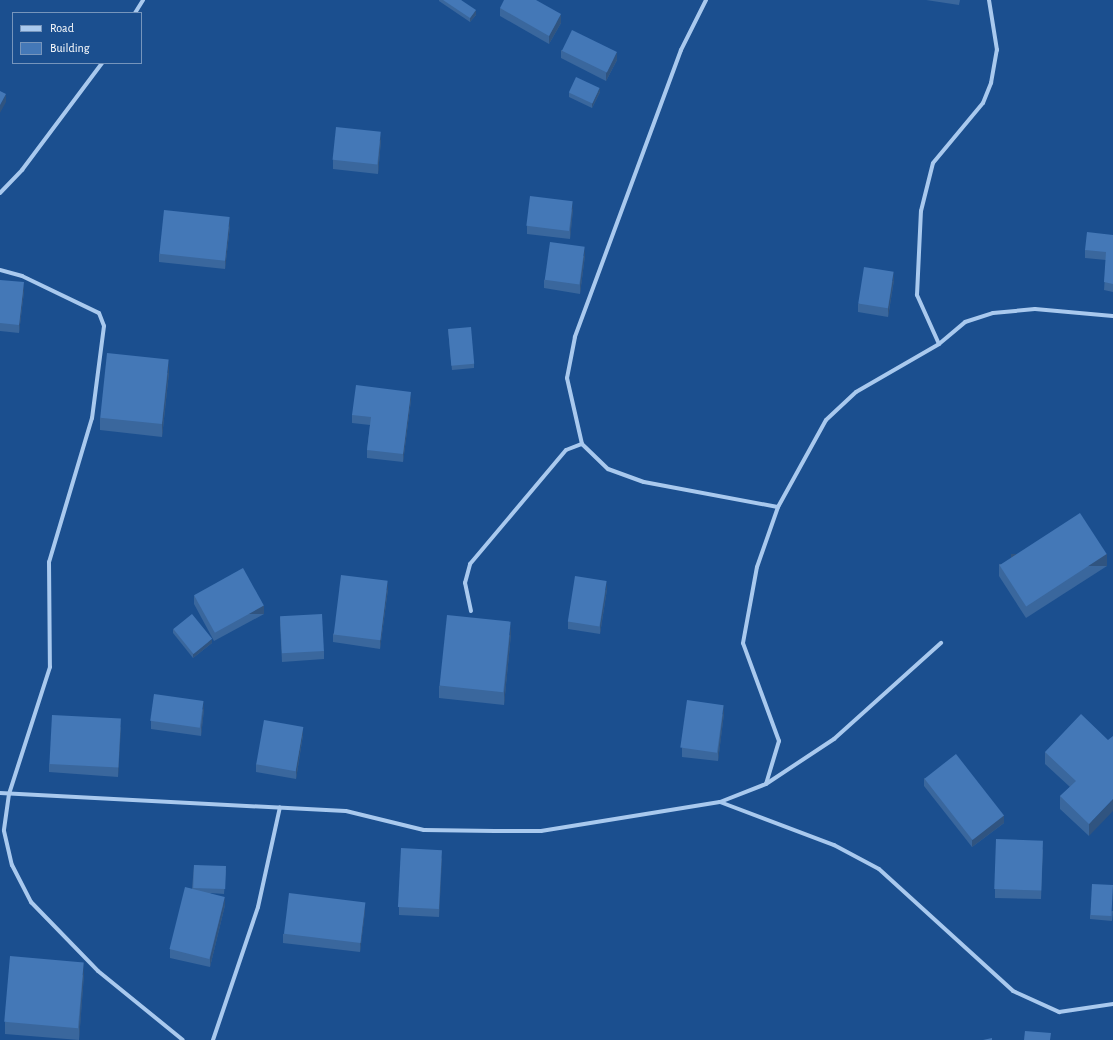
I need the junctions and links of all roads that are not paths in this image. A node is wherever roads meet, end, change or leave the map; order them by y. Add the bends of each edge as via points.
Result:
1 (144, 0) edge
2 (706, 0) edge
3 (989, 0) edge
4 (136, 12) edge
5 (101, 64) edge
6 (0, 193) edge
7 (0, 270) edge
8 (1113, 316) edge
9 (939, 344) junction
10 (582, 444) junction
11 (778, 507) junction
12 (471, 611) dead end
13 (941, 643) dead end
14 (766, 784) junction
15 (0, 793) edge
16 (9, 794) junction
17 (720, 802) junction
18 (280, 807) junction
19 (1113, 1004) edge
20 (183, 1040) edge
21 (213, 1040) edge

1 - 4 street
2 - 10 street via 681,50 575,337 567,378
3 - 9 street via 997,50 991,83 983,103 933,163 920,211 917,295
5 - 6 street via 22,170
7 - 16 street via 22,276 100,313 104,326 92,418 49,562 50,667
8 - 9 street via 1035,309 992,313 965,322
9 - 11 street via 856,392 826,420
10 - 11 street via 608,468 644,482
10 - 12 street via 566,450 470,564 465,583
11 - 14 street via 757,567 744,643 779,741
13 - 14 street via 834,739
14 - 17 street
15 - 16 street
16 - 18 street
16 - 20 street via 4,831 12,865 30,902 98,971
17 - 18 street via 534,831 424,830 346,811
17 - 19 street via 834,845 879,869 1013,991 1059,1012
18 - 21 street via 258,907

